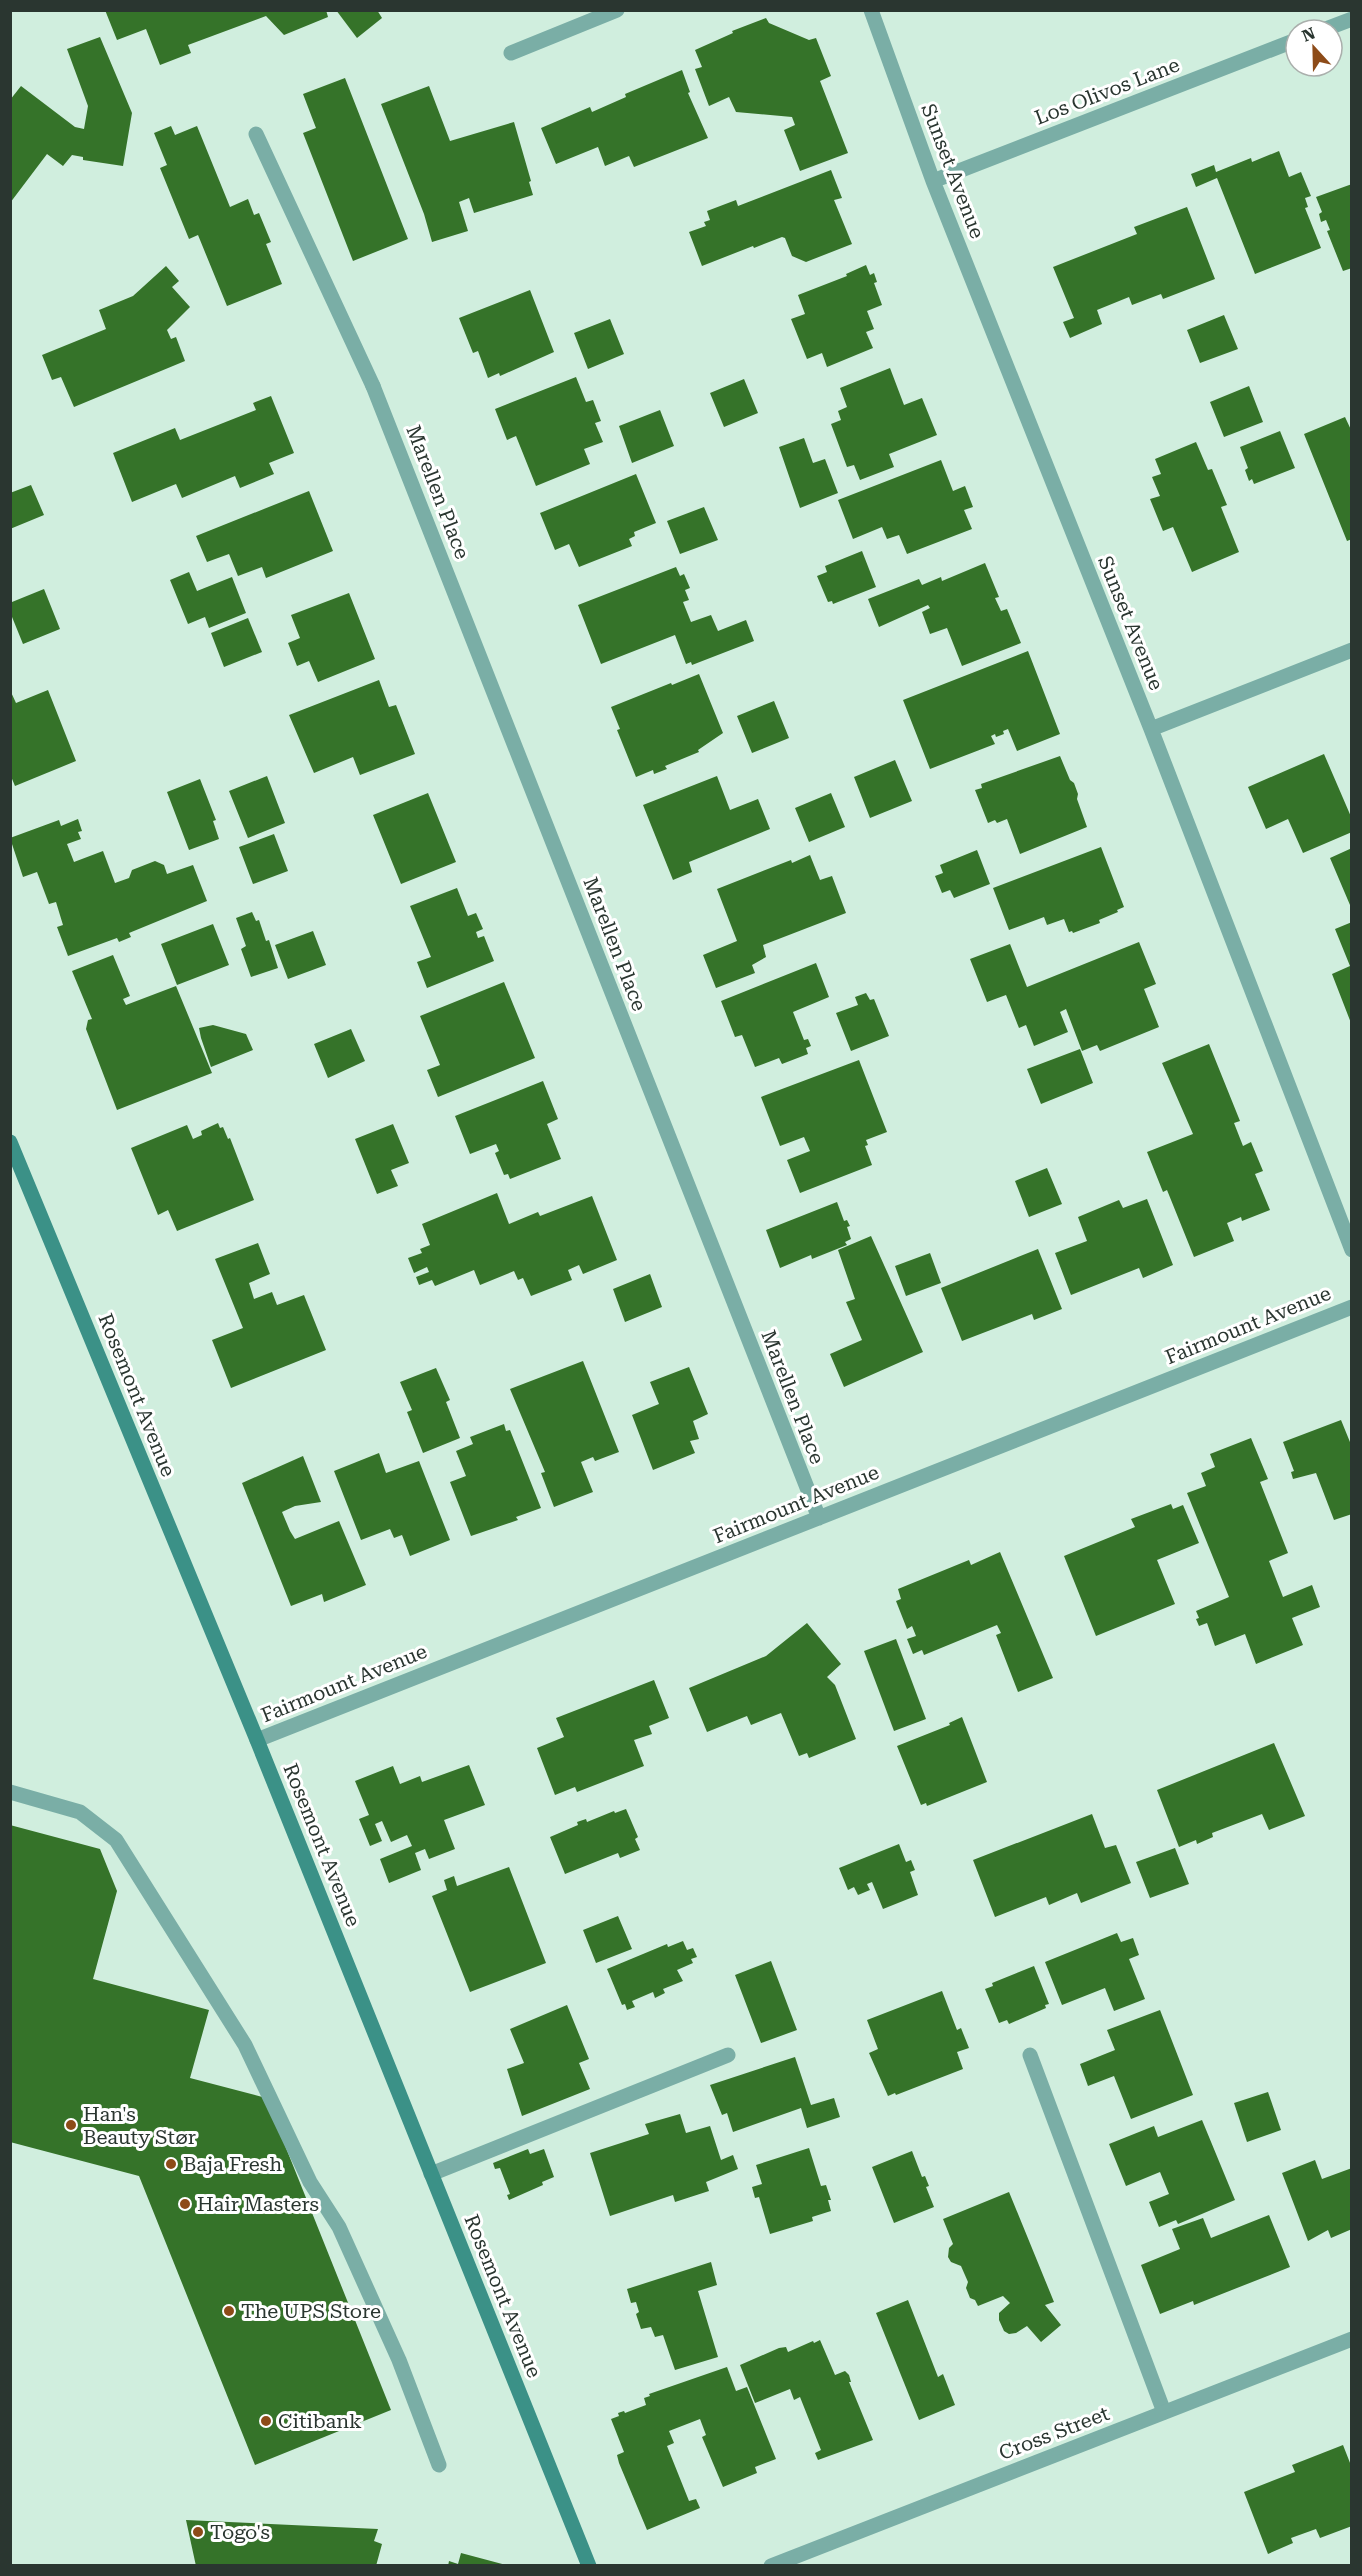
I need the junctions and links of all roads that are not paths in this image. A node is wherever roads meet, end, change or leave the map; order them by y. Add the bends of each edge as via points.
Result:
1 (617, 10) edge
2 (871, 10) edge
3 (1284, 45) edge
4 (511, 53) dead end
5 (256, 134) dead end
6 (933, 181) junction
7 (1352, 650) edge
8 (1151, 729) junction
9 (10, 1142) edge
10 (17, 1172) edge
11 (1352, 1250) edge
12 (1352, 1307) edge
13 (819, 1518) junction
14 (257, 1740) junction
15 (10, 1792) edge
16 (728, 2055) dead end
17 (1030, 2055) dead end
18 (431, 2174) junction
19 (1352, 2339) edge
20 (1164, 2412) junction
21 (440, 2465) dead end
22 (590, 2565) edge
23 (771, 2565) edge

1 - 4 street
2 - 6 street, Sunset Avenue
3 - 6 street, Los Olivos Lane
5 - 13 street, Marellen Place via 373,386
6 - 8 street, Sunset Avenue
7 - 8 street
8 - 11 street, Sunset Avenue
9 - 10 street, Rosemont Avenue
10 - 14 street, Rosemont Avenue
12 - 13 street, Fairmount Avenue
13 - 14 street, Fairmount Avenue
14 - 18 street, Rosemont Avenue
15 - 21 street via 80,1812 116,1840 245,2044 310,2182 339,2227 399,2360
16 - 18 street
17 - 20 street
18 - 22 street, Rosemont Avenue
19 - 20 street, Cross Street
20 - 23 street, Cross Street

